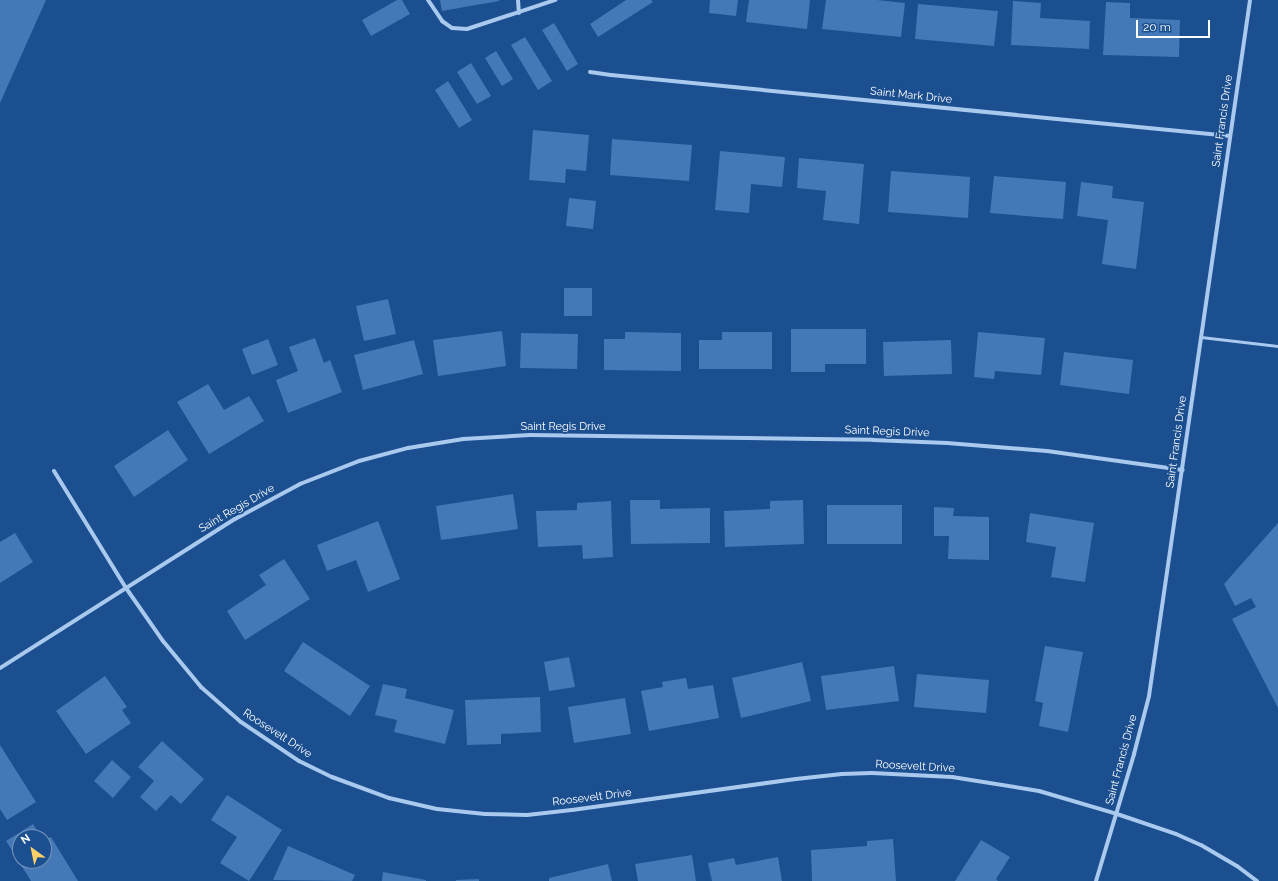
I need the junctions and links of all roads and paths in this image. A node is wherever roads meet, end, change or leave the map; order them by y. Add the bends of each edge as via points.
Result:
1 (428, 0) edge
2 (518, 0) edge
3 (555, 0) edge
4 (1250, 0) edge
5 (519, 13) junction
6 (590, 72) dead end
7 (1230, 136) junction
8 (1201, 337) junction
9 (1278, 346) edge
10 (1183, 470) junction
11 (54, 471) dead end
12 (126, 588) junction
13 (0, 668) edge
14 (1117, 814) junction
15 (1096, 881) edge
16 (1257, 881) edge

1 - 5 street via 442,21 452,28 479,27
2 - 5 street
3 - 5 street
4 - 7 street, Saint Francis Drive
6 - 7 street, Saint Mark Drive
7 - 8 street, Saint Francis Drive
8 - 9 lane
8 - 10 street, Saint Francis Drive
10 - 12 street, Saint Regis Drive via 1047,451 947,443 530,435 463,439 408,448 359,461 300,484 235,519
10 - 14 street, Saint Francis Drive via 1148,696
11 - 12 street, Roosevelt Drive
12 - 13 street, Saint Regis Drive
12 - 14 street, Roosevelt Drive via 163,641 201,687 241,722 299,760 332,777 389,798 437,809 526,815 796,779 872,773 952,777 996,783 1039,791
14 - 15 street, Saint Francis Drive
14 - 16 street, Roosevelt Drive via 1201,845

